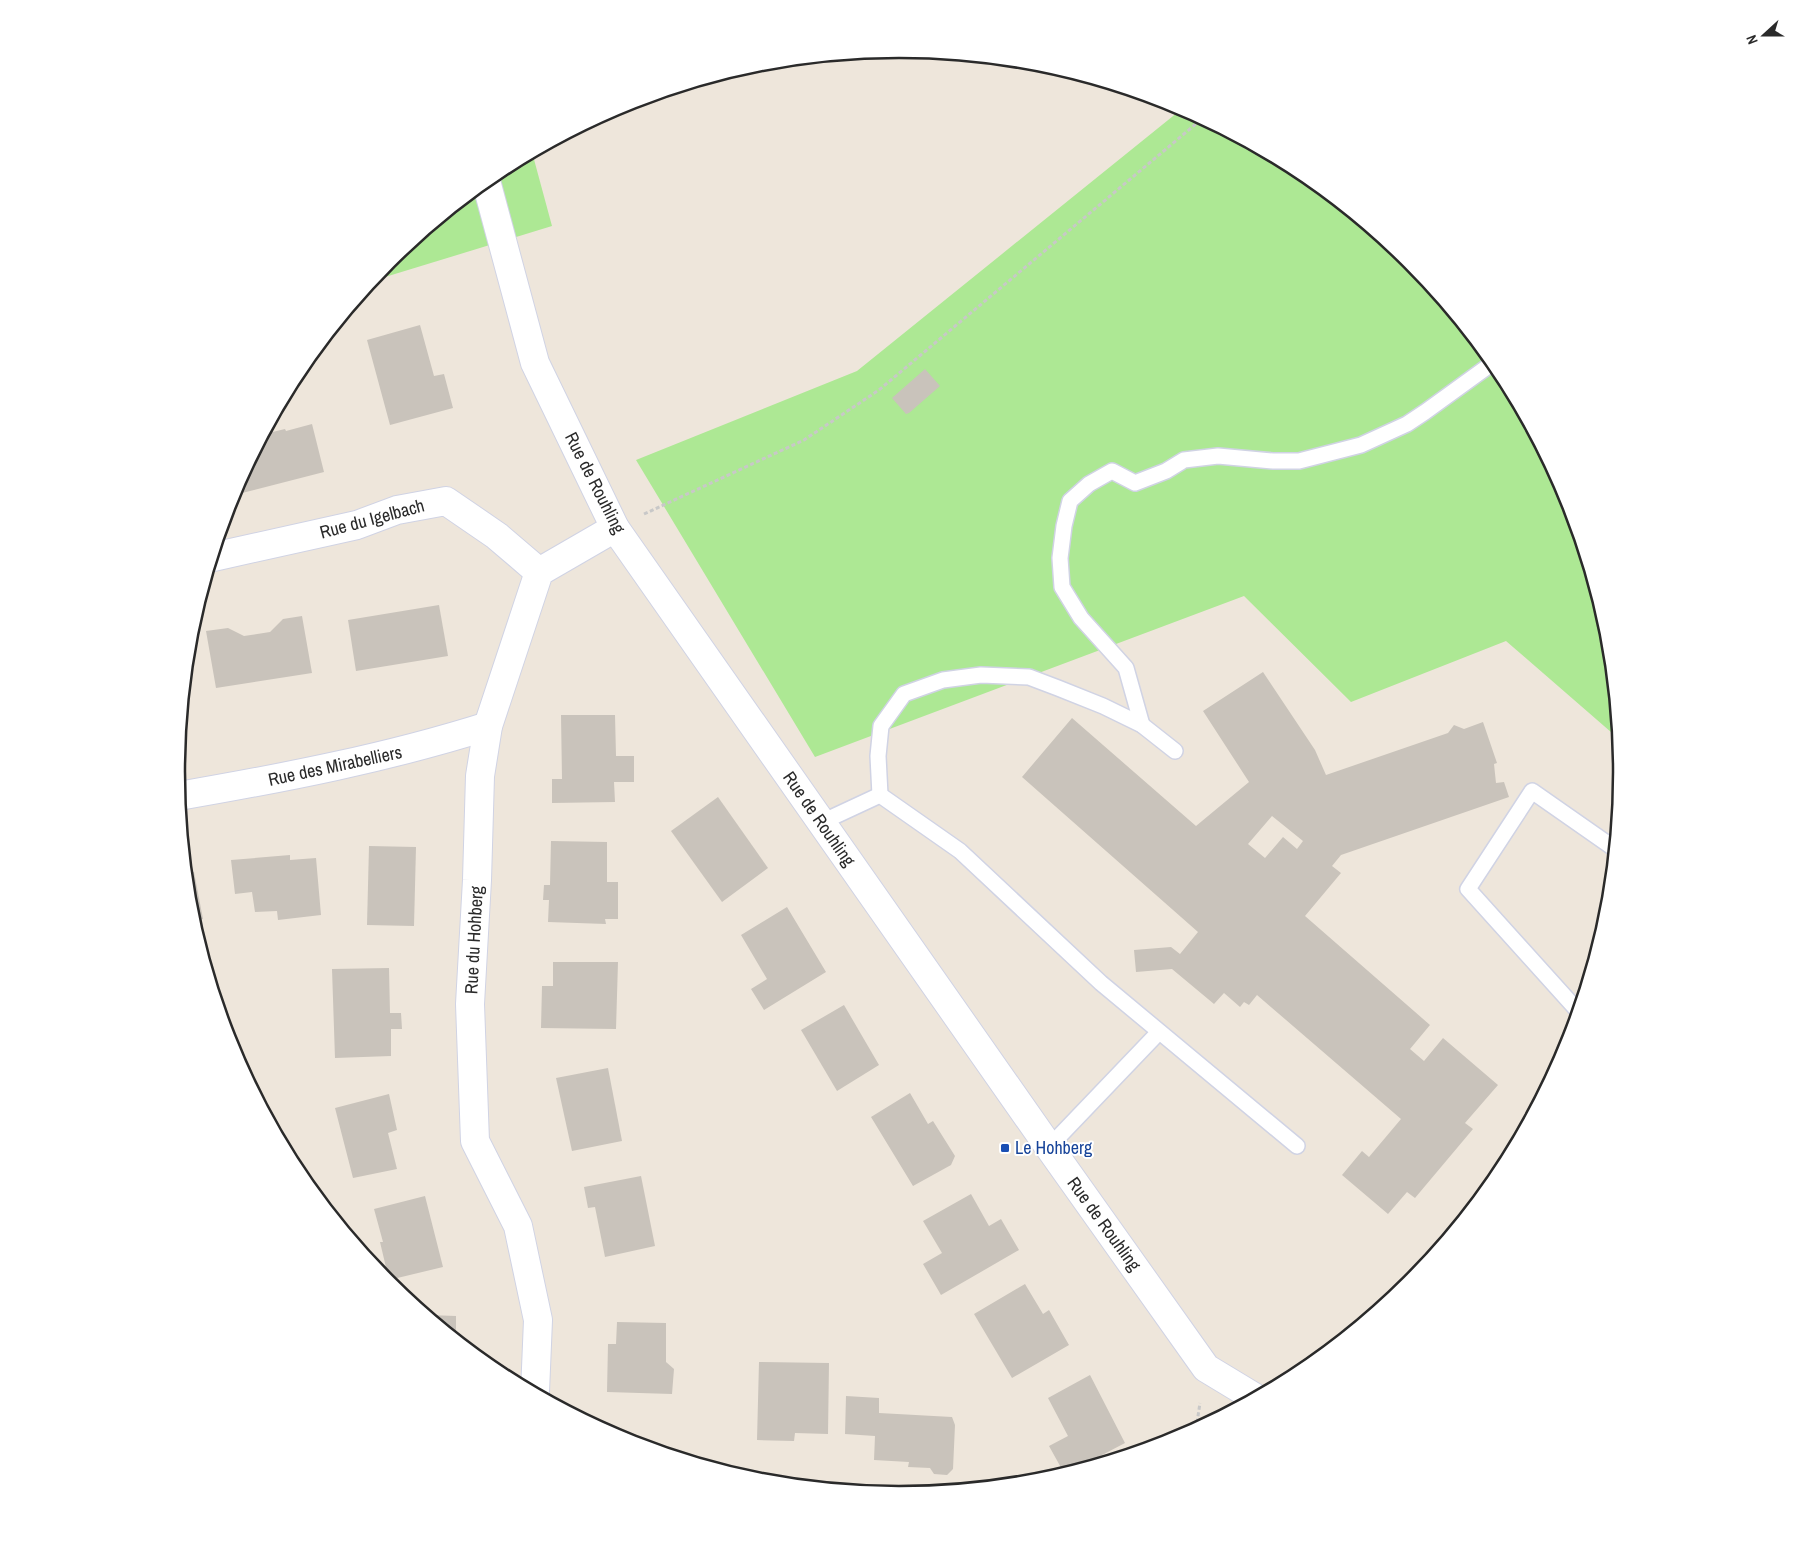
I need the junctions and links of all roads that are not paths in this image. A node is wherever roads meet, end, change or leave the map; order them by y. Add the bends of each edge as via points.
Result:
1 (488, 188) edge
2 (1487, 367) edge
3 (615, 528) junction
4 (219, 556) edge
5 (539, 572) junction
6 (1142, 725) junction
7 (488, 726) junction
8 (1176, 751) dead end
9 (880, 794) junction
10 (186, 795) edge
11 (822, 822) junction
12 (1609, 845) edge
13 (1574, 1006) edge
14 (1158, 1032) junction
15 (1297, 1146) dead end
16 (1049, 1147) junction
17 (535, 1386) edge
18 (1249, 1394) edge

1 - 3 street, Rue de Rouhling via 535,363
2 - 6 lane via 1419,416 1361,445 1299,461 1273,462 1218,456 1184,460 1136,483 1112,471 1088,484 1070,502 1060,558 1062,587 1081,618 1126,668
3 - 5 street
3 - 11 street, Rue de Rouhling
4 - 5 street, Rue du Igelbach via 357,525 397,510 446,501 497,536
5 - 7 street, Rue du Hohberg
6 - 8 lane
6 - 9 lane via 1029,677 981,674 943,680 904,694 881,726 878,756
7 - 10 street, Rue des Mirabelliers via 345,765
7 - 17 street, Rue du Hohberg via 480,776 470,1004 475,1141 518,1226 538,1320
9 - 11 lane
9 - 14 lane via 960,851
11 - 16 street, Rue de Rouhling
12 - 13 lane via 1532,791 1468,889
14 - 15 lane
14 - 16 lane
16 - 18 street, Rue de Rouhling via 1206,1368

